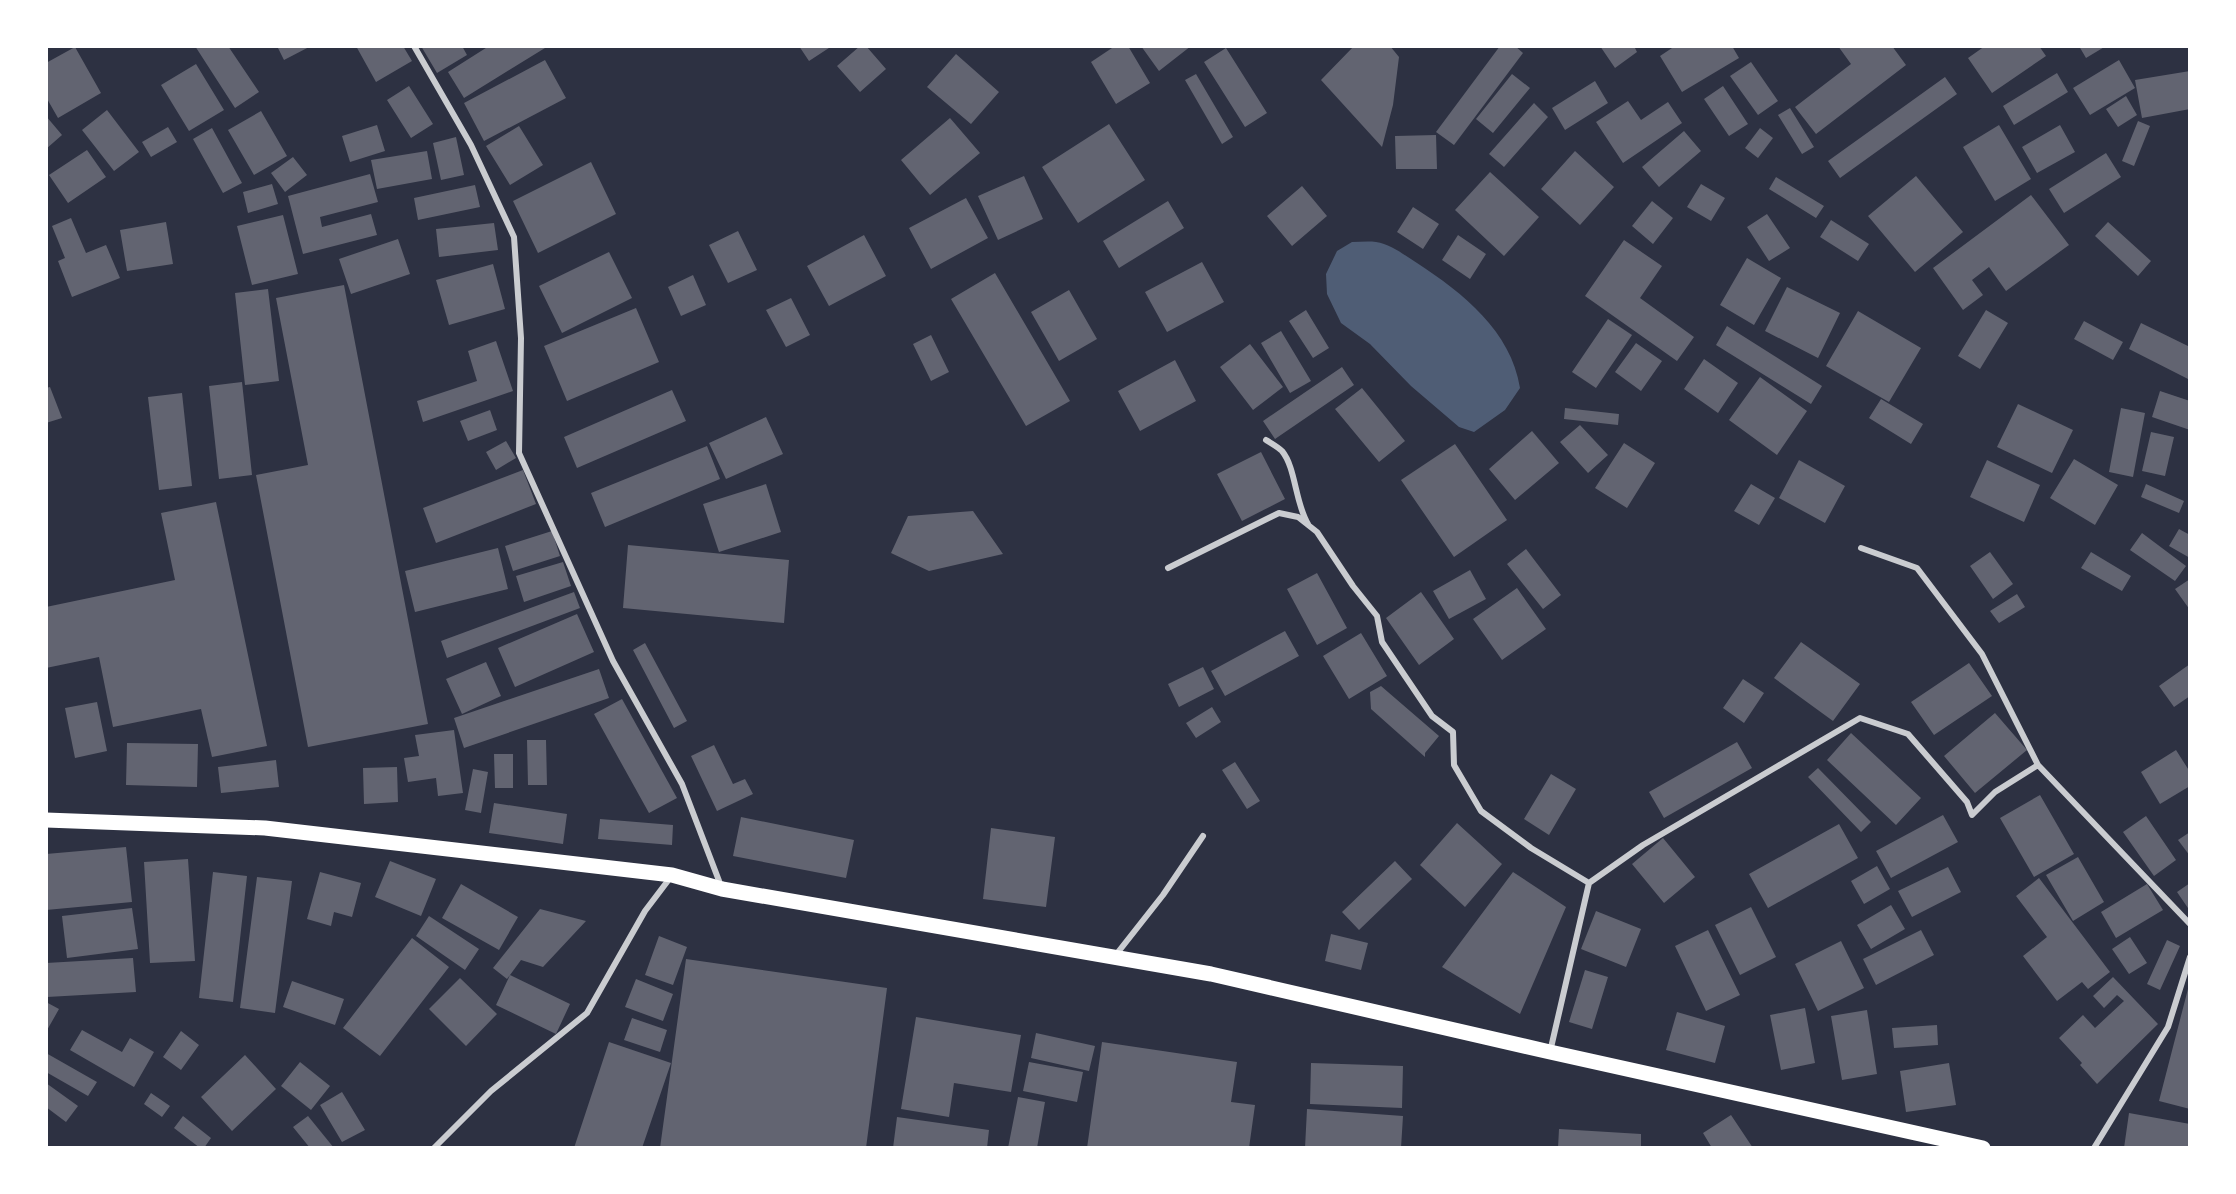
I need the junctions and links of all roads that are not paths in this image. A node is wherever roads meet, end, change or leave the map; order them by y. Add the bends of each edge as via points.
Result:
1 (414, 46) edge
2 (1266, 440) dead end
3 (1317, 532) junction
4 (1861, 548) dead end
5 (1168, 568) dead end
6 (2038, 765) junction
7 (46, 820) edge
8 (1203, 836) dead end
9 (672, 875) junction
10 (1589, 883) junction
11 (722, 889) junction
12 (2190, 924) edge
13 (1114, 956) junction
14 (2190, 957) edge
15 (1550, 1052) junction
16 (434, 1148) edge
17 (1983, 1148) edge
18 (2094, 1148) edge

1 - 11 street via 471,145 514,237 521,338 519,453 613,661 682,784
2 - 3 street via 1281,450 1288,462 1306,522
3 - 5 street via 1298,517 1279,513
3 - 10 street via 1377,616 1382,642 1432,716 1453,732 1454,765 1481,811 1531,848
4 - 6 street via 1917,568 1982,654
6 - 10 street via 1995,792 1972,815 1967,802 1908,734 1860,718 1643,845
6 - 12 street
7 - 9 main road via 265,828
8 - 13 street via 1164,895
9 - 11 main road
9 - 16 street via 645,912 587,1013 492,1091
10 - 15 street
11 - 13 main road
13 - 15 main road via 1211,974
14 - 18 street via 2168,1027
15 - 17 main road

